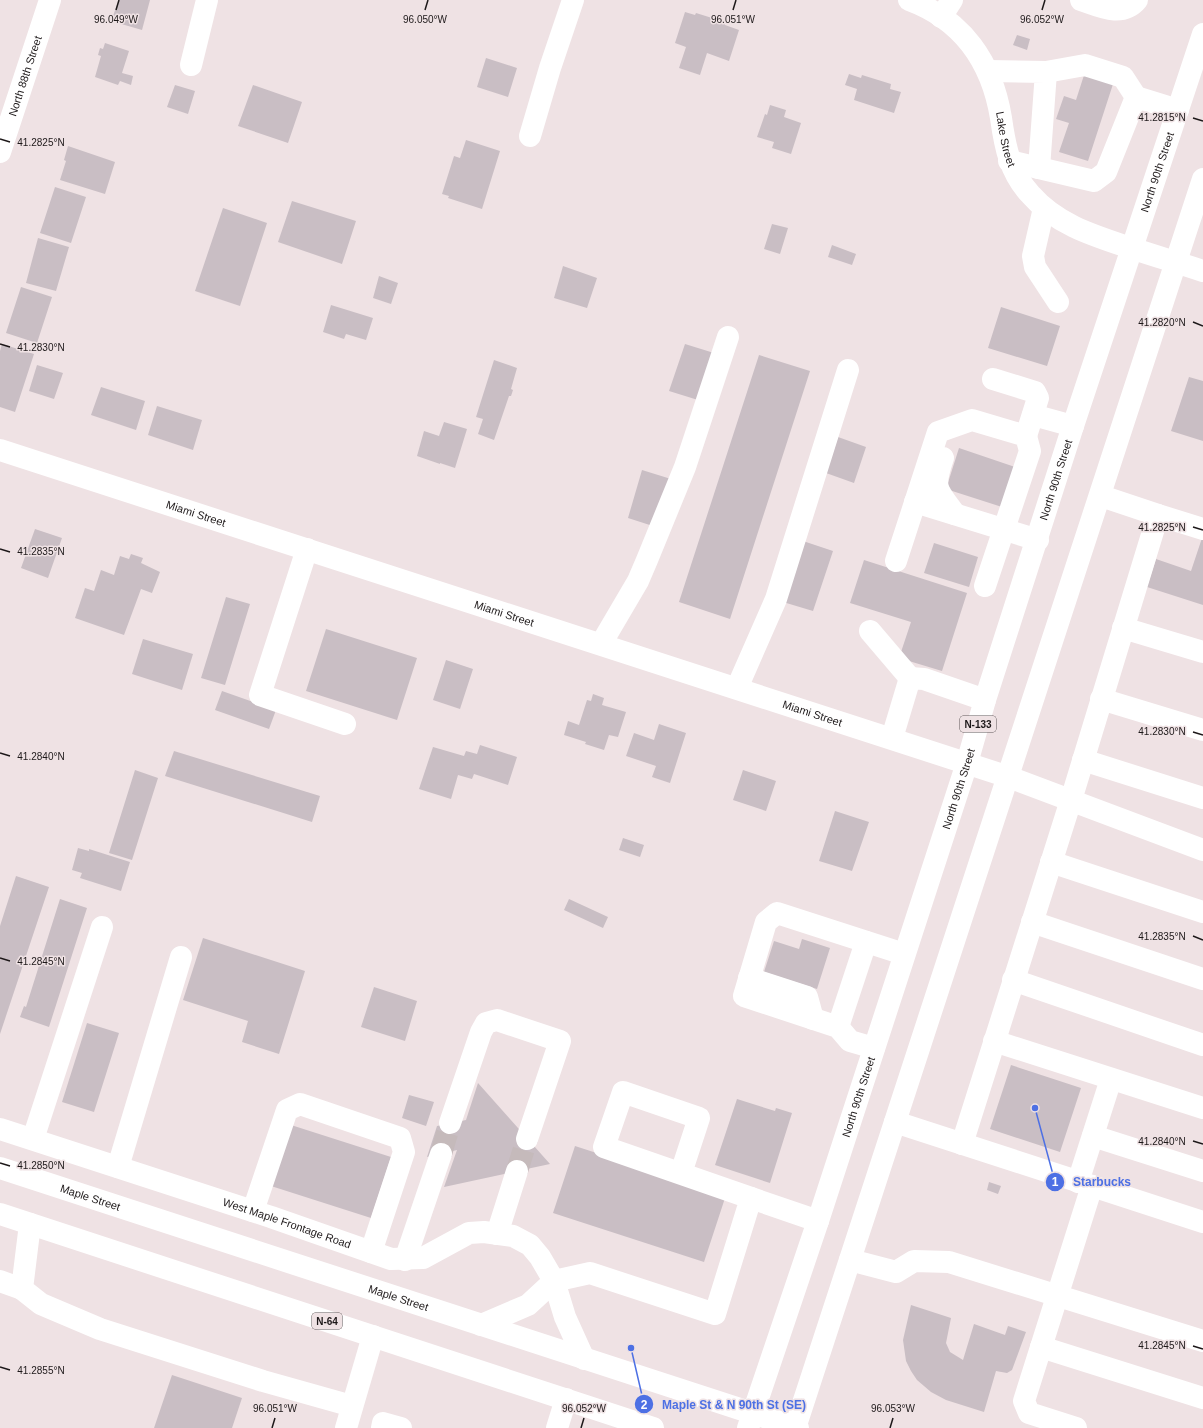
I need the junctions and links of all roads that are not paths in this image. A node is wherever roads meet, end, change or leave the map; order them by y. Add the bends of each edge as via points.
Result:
1 (50, 0) edge
2 (207, 0) edge
3 (573, 0) edge
4 (909, 0) edge
5 (1081, 0) edge
6 (1136, 0) edge
7 (947, 8) edge
8 (1203, 34) edge
9 (191, 65) dead end
10 (988, 71) junction
11 (1046, 72) junction
12 (1136, 97) junction
13 (1178, 110) junction
14 (530, 136) dead end
15 (0, 152) edge
16 (1009, 161) junction
17 (1039, 168) junction
18 (1203, 179) edge
19 (1044, 208) junction
20 (1133, 248) junction
21 (1176, 262) junction
22 (1203, 271) edge
23 (1058, 302) dead end
24 (728, 337) dead end
25 (848, 370) dead end
26 (993, 379) dead end
27 (1033, 415) junction
28 (972, 420) junction
29 (1073, 426) junction
30 (1026, 436) junction
31 (0, 450) edge
32 (1101, 496) junction
33 (915, 502) junction
34 (955, 514) junction
35 (1158, 515) junction
36 (1203, 529) edge
37 (1004, 530) junction
38 (1038, 540) junction
39 (307, 549) junction
40 (896, 561) dead end
41 (985, 586) dead end
42 (1123, 628) junction
43 (870, 631) dead end
44 (601, 644) junction
45 (1203, 652) edge
46 (910, 678) junction
47 (736, 688) junction
48 (1101, 699) junction
49 (985, 700) junction
50 (345, 724) dead end
51 (1203, 730) edge
52 (892, 738) junction
53 (1083, 760) junction
54 (967, 763) junction
55 (1009, 777) junction
56 (1203, 798) edge
57 (1071, 800) junction
58 (1203, 850) edge
59 (1051, 862) junction
60 (1203, 912) edge
61 (1032, 922) junction
62 (102, 927) dead end
63 (866, 942) junction
64 (904, 954) junction
65 (181, 958) dead end
66 (1203, 979) edge
67 (1014, 980) junction
68 (838, 1027) junction
69 (994, 1041) junction
70 (1203, 1045) edge
71 (874, 1048) junction
72 (1111, 1079) junction
73 (1203, 1108) edge
74 (896, 1122) junction
75 (450, 1123) tunnel mouth
76 (0, 1129) edge
77 (1093, 1136) junction
78 (33, 1139) junction
79 (527, 1139) tunnel mouth
80 (962, 1144) junction
81 (440, 1154) tunnel mouth
82 (118, 1167) junction
83 (0, 1168) edge
84 (517, 1171) tunnel mouth
85 (1203, 1171) edge
86 (681, 1173) junction
87 (1085, 1184) junction
88 (752, 1198) junction
89 (253, 1211) junction
90 (0, 1214) edge
91 (818, 1221) junction
92 (1203, 1222) edge
93 (30, 1224) junction
94 (497, 1234) junction
95 (371, 1252) junction
96 (405, 1260) junction
97 (850, 1260) junction
98 (0, 1281) edge
99 (554, 1281) junction
100 (22, 1289) junction
101 (1058, 1296) junction
102 (480, 1325) junction
103 (373, 1336) junction
104 (1203, 1341) edge
105 (1041, 1347) junction
106 (584, 1359) junction
107 (1203, 1398) edge
108 (566, 1399) junction
109 (352, 1406) junction
110 (750, 1421) edge
111 (346, 1428) edge
112 (382, 1428) edge
113 (401, 1428) edge
114 (557, 1428) edge
115 (653, 1428) edge
116 (796, 1428) edge
117 (1076, 1428) edge

1 - 15 main road, North 88th Street
2 - 9 main road
3 - 14 main road
4 - 7 main road, Lake Street via 922,5
5 - 6 main road via 1110,10 1130,7
7 - 10 main road, Lake Street
8 - 13 main road, North 90th Street / N-133
10 - 11 main road
10 - 16 main road, Lake Street via 996,95
11 - 12 main road via 1086,65 1123,77
11 - 17 main road
12 - 13 main road
12 - 17 main road via 1106,172 1094,181
13 - 20 main road, North 90th Street / N-133
16 - 17 main road
16 - 19 main road, Lake Street via 1026,189
18 - 21 main road
19 - 20 main road, Lake Street via 1067,224
19 - 23 main road via 1033,256 1035,267
20 - 21 main road, Lake Street
20 - 29 main road, North 90th Street / N-133
21 - 22 main road, Lake Street
21 - 32 main road
24 - 44 main road via 685,467 650,553 638,582
25 - 47 main road via 776,599
26 - 27 main road via 1035,392 1038,398
27 - 29 main road
27 - 30 main road
28 - 30 main road
28 - 33 main road via 938,432
28 - 34 main road via 948,446 937,475 936,488
29 - 38 main road, North 90th Street / N-133
30 - 37 main road via 1030,451
31 - 39 main road, Miami Street
32 - 35 main road
32 - 55 main road
33 - 34 main road
33 - 40 main road
34 - 37 main road
35 - 36 main road
35 - 42 main road
37 - 38 main road
37 - 41 main road
38 - 49 main road, North 90th Street / N-133
39 - 44 main road, Miami Street
39 - 50 main road via 260,695
42 - 45 main road
42 - 48 main road
43 - 46 main road
44 - 47 main road, Miami Street
46 - 49 main road via 924,679
46 - 52 main road
47 - 52 main road, Miami Street
48 - 51 main road
48 - 53 main road
49 - 54 main road, North 90th Street / N-133
52 - 54 main road, Miami Street
53 - 56 main road
53 - 57 main road
54 - 55 main road, Miami Street
54 - 64 main road, North 90th Street / N-133
55 - 57 main road, Miami Street
55 - 74 main road
57 - 58 main road, Miami Street
57 - 59 main road
59 - 60 main road
59 - 61 main road
61 - 66 main road
61 - 67 main road
62 - 78 main road
63 - 64 main road
63 - 68 main road
63 - 68 main road via 777,913 766,922 749,978 807,997 813,1019
64 - 71 main road, North 90th Street / N-133
65 - 82 main road
67 - 69 main road
67 - 70 main road
68 - 71 main road via 850,1041
69 - 72 main road
69 - 80 main road
71 - 91 main road, North 90th Street / N-133
72 - 73 main road
72 - 77 main road
74 - 80 main road
74 - 97 main road
75 - 79 main road via 481,1032 486,1023 497,1020 560,1040
76 - 78 main road, West Maple Frontage Road
77 - 85 main road
77 - 87 main road
78 - 82 main road, West Maple Frontage Road
80 - 87 main road
81 - 96 main road
82 - 89 main road, West Maple Frontage Road
83 - 102 main road, Maple Street
84 - 94 main road
86 - 86 main road via 604,1147 623,1092 698,1118
86 - 88 main road
87 - 92 main road
87 - 101 main road
88 - 91 main road
88 - 99 main road via 715,1314 590,1273
89 - 95 main road, West Maple Frontage Road
89 - 95 main road via 287,1110 300,1104 400,1138 404,1152
90 - 93 main road, N-64
91 - 110 main road, North 90th Street / N-133
93 - 100 main road
93 - 103 main road, N-64
94 - 96 main road, West Maple Frontage Road via 469,1233 423,1258
94 - 99 main road, West Maple Frontage Road via 513,1236 530,1245
95 - 96 main road, West Maple Frontage Road via 391,1259
97 - 101 main road via 896,1272 914,1261 949,1262
97 - 116 main road
98 - 100 main road
99 - 102 main road via 528,1305
99 - 106 main road, West Maple Frontage Road via 565,1317
100 - 109 main road via 41,1304 100,1329 262,1381
101 - 104 main road
101 - 105 main road
102 - 106 main road, Maple Street
103 - 108 main road, N-64
103 - 109 main road
105 - 107 main road
105 - 117 main road via 1024,1400 1030,1413
106 - 110 main road, Maple Street
108 - 114 main road
108 - 115 main road, N-64
109 - 111 main road
110 - 116 main road, Maple Street
112 - 113 main road via 383,1423

